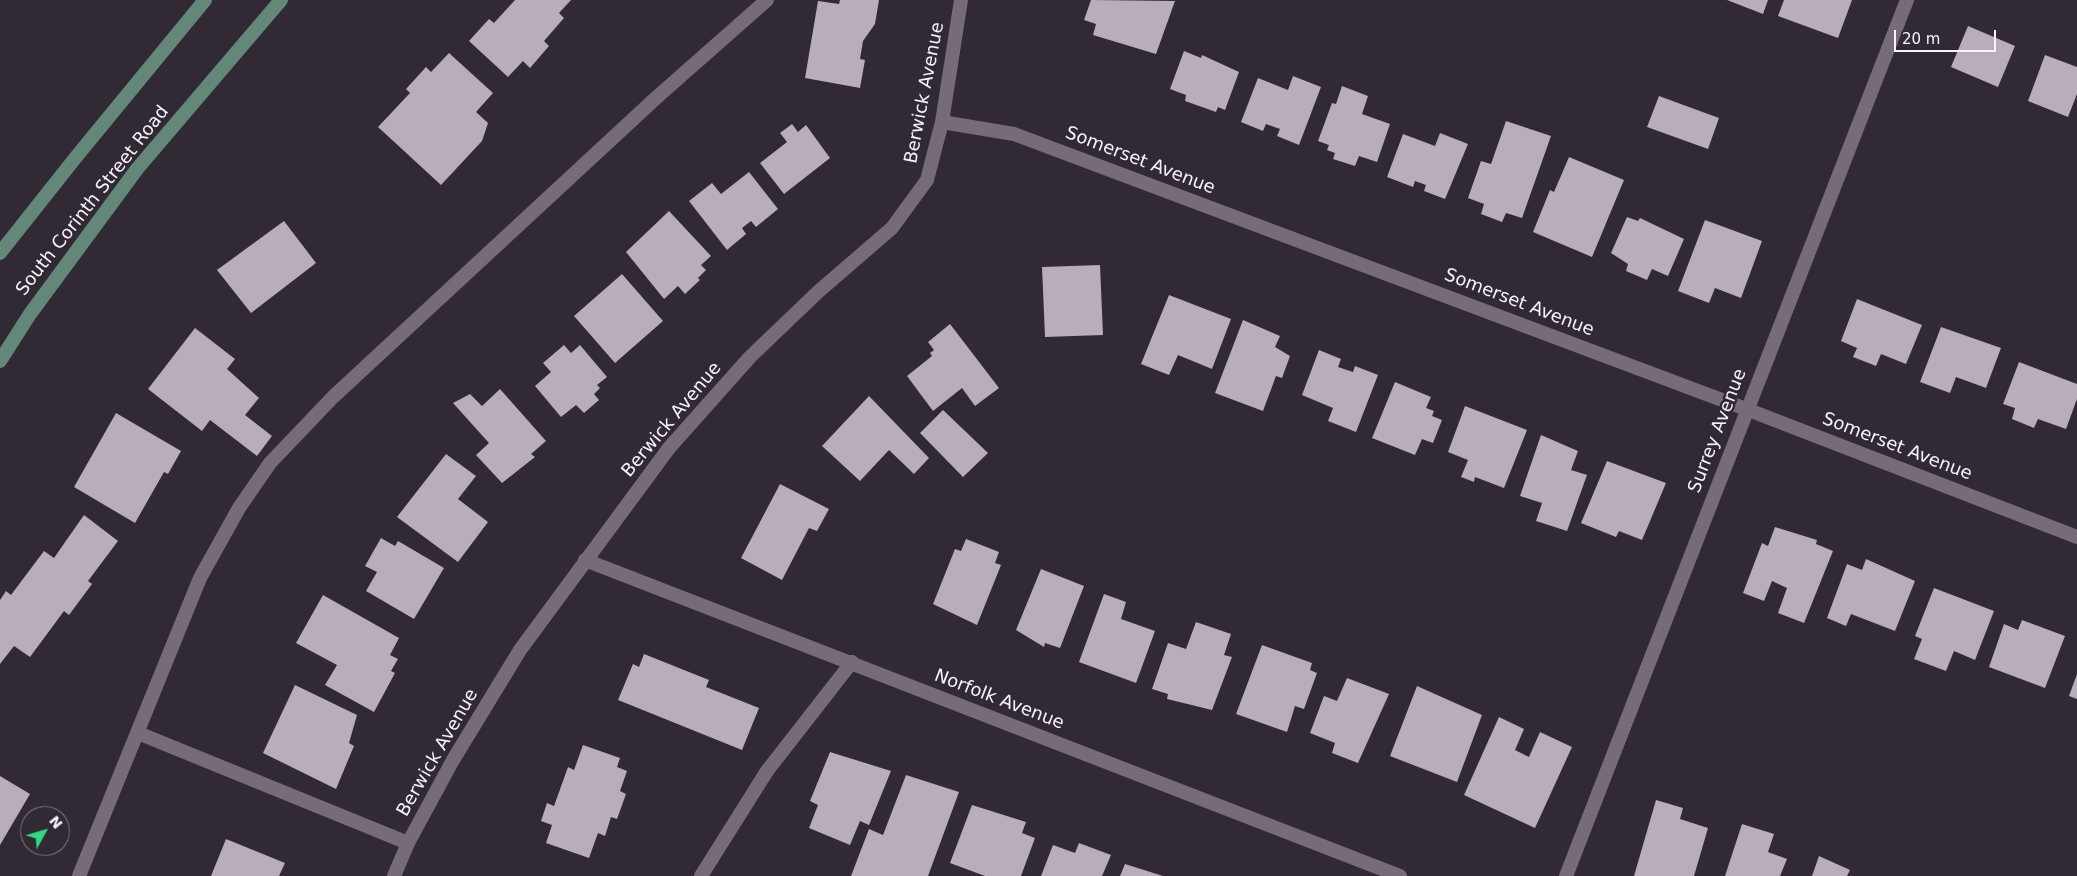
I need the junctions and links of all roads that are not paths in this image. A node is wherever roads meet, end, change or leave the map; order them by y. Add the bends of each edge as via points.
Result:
1 (205, 0) edge
2 (281, 0) edge
3 (767, 0) edge
4 (961, 0) edge
5 (1907, 0) edge
6 (942, 122) junction
7 (0, 253) edge
8 (0, 361) edge
9 (1746, 409) junction
10 (2077, 537) edge
11 (585, 560) junction
12 (852, 662) junction
13 (138, 733) junction
14 (408, 844) junction
15 (79, 876) edge
16 (394, 876) edge
17 (701, 876) edge
18 (1400, 876) edge
19 (1566, 876) edge

1 - 7 main road
2 - 8 main road, South Corinth Street Road via 137,169 30,314
3 - 13 street via 657,97 333,397 270,464 239,508 200,578
4 - 6 street, Berwick Avenue
5 - 9 street, Surrey Avenue
6 - 9 street, Somerset Avenue via 1014,134
6 - 11 street, Berwick Avenue via 927,180 892,228 750,356 668,448
9 - 10 street, Somerset Avenue
9 - 19 street, Surrey Avenue
11 - 12 street, Norfolk Avenue
11 - 14 street, Berwick Avenue via 520,650 453,760
12 - 17 street via 767,771
12 - 18 street, Norfolk Avenue
13 - 14 street
13 - 15 street
14 - 16 street, Berwick Avenue

